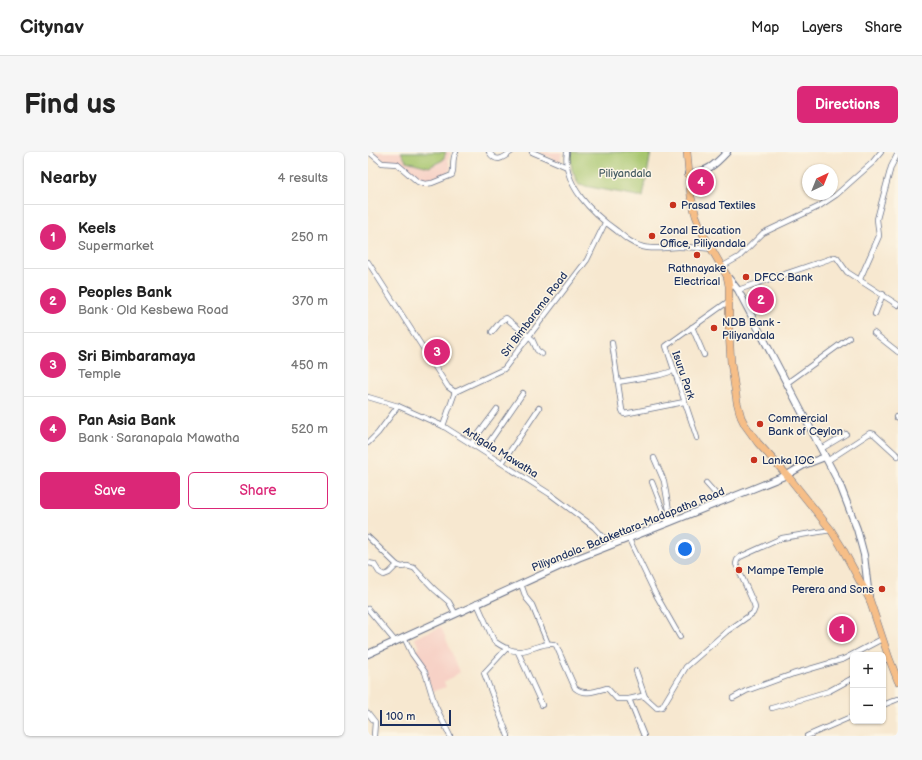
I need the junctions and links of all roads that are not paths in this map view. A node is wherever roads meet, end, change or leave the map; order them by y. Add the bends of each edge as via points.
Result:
1 (369, 152) edge
2 (456, 152) edge
3 (489, 152) edge
4 (511, 152) edge
5 (532, 152) edge
6 (567, 152) edge
7 (687, 152) edge
8 (727, 152) edge
9 (881, 152) edge
10 (898, 153) edge
11 (567, 167) junction
12 (688, 174) junction
13 (605, 223) junction
14 (713, 249) junction
15 (368, 262) edge
16 (723, 266) junction
17 (727, 276) junction
18 (860, 279) junction
19 (738, 290) junction
20 (883, 294) junction
21 (730, 301) junction
22 (898, 305) edge
23 (875, 314) dead end
24 (692, 327) junction
25 (492, 332) dead end
26 (874, 333) dead end
27 (528, 336) junction
28 (849, 338) dead end
29 (612, 343) dead end
30 (898, 352) edge
31 (542, 354) dead end
32 (704, 355) dead end
33 (673, 371) junction
34 (618, 382) junction
35 (787, 384) junction
36 (455, 392) junction
37 (523, 393) dead end
38 (368, 397) edge
39 (684, 402) junction
40 (398, 406) junction
41 (539, 408) dead end
42 (497, 409) dead end
43 (443, 426) junction
44 (846, 434) dead end
45 (697, 438) dead end
46 (368, 443) edge
47 (472, 444) junction
48 (898, 448) edge
49 (821, 449) junction
50 (483, 451) junction
51 (896, 455) edge
52 (654, 458) dead end
53 (826, 459) junction
54 (502, 463) junction
55 (787, 475) junction
56 (652, 482) dead end
57 (706, 483) dead end
58 (722, 501) junction
59 (669, 523) junction
60 (831, 530) junction
61 (368, 537) edge
62 (629, 538) junction
63 (611, 545) junction
64 (368, 563) edge
65 (397, 565) junction
66 (520, 584) junction
67 (869, 598) junction
68 (477, 603) junction
69 (368, 609) edge
70 (455, 614) junction
71 (404, 637) junction
72 (680, 637) dead end
73 (882, 639) junction
74 (395, 641) junction
75 (548, 644) junction
76 (507, 648) junction
77 (518, 652) junction
78 (884, 652) edge
79 (368, 654) edge
80 (886, 660) edge
81 (636, 671) dead end
82 (850, 680) edge
83 (898, 680) edge
84 (645, 697) junction
85 (733, 698) dead end
86 (898, 699) edge
87 (629, 700) junction
88 (886, 704) edge
89 (542, 705) dead end
90 (772, 708) dead end
91 (368, 713) edge
92 (850, 717) edge
93 (374, 736) edge
94 (450, 736) edge
95 (508, 736) edge
96 (644, 736) edge
97 (807, 736) edge

1 - 2 street via 382,163 397,164 418,182 425,184 452,175 452,162
3 - 4 street via 496,159
5 - 11 street
6 - 11 street
7 - 12 main road
8 - 12 street via 707,169
9 - 16 street via 836,195 818,207 763,233 739,257
10 - 18 street via 891,167 877,219 879,236
11 - 13 street via 575,187 588,206
12 - 14 main road via 696,216 703,234
13 - 14 street via 630,242 642,247
13 - 27 street, Sri Bimbarama Road via 587,260
14 - 16 main road
15 - 36 street via 448,387
16 - 17 main road
17 - 19 street
17 - 21 main road
18 - 19 street via 847,272 834,257
18 - 20 street
19 - 35 street
20 - 22 street
20 - 23 street
21 - 24 street, Isuru Park
21 - 55 main road via 729,332 736,402 745,425
24 - 32 street
24 - 33 street, Isuru Park via 666,346
25 - 27 street via 506,318
26 - 30 street
27 - 31 street
27 - 36 street, Sri Bimbarama Road via 504,368
28 - 35 street
29 - 34 street
33 - 34 street
33 - 39 street, Isuru Park
34 - 39 street via 624,414
35 - 49 street
36 - 43 street
37 - 50 street
38 - 40 street, Artigala Mawatha
39 - 45 street, Isuru Park
40 - 43 street, Artigala Mawatha
40 - 46 street
41 - 54 street
42 - 47 street
43 - 47 street, Artigala Mawatha
44 - 49 street
47 - 50 street, Artigala Mawatha
48 - 51 street
49 - 53 street
50 - 54 street, Artigala Mawatha
51 - 53 street via 870,433
52 - 59 street via 664,481
53 - 55 street, Piliyandala- Batakettara-Madapatha Road via 804,465
53 - 67 street via 840,484 857,529 864,555
54 - 63 street, Artigala Mawatha via 594,527
55 - 58 street, Piliyandala- Batakettara-Madapatha Road
55 - 60 main road
56 - 59 street
57 - 58 street
58 - 59 street, Piliyandala- Batakettara-Madapatha Road
59 - 62 street, Piliyandala- Batakettara-Madapatha Road
60 - 67 main road
60 - 84 street via 782,538 740,557 736,564 754,604 754,613 726,632 686,667 662,706 657,708
61 - 65 street
62 - 63 street, Piliyandala- Batakettara-Madapatha Road
62 - 72 street via 655,593
63 - 66 street, Piliyandala- Batakettara-Madapatha Road
64 - 65 street via 374,564 384,575
65 - 70 street via 414,568 449,602
66 - 68 street, Piliyandala- Batakettara-Madapatha Road
66 - 75 street
67 - 73 main road
68 - 70 street, Piliyandala- Batakettara-Madapatha Road
68 - 76 street via 494,641
69 - 74 street
70 - 71 street, Piliyandala- Batakettara-Madapatha Road
71 - 74 street, Piliyandala- Batakettara-Madapatha Road
71 - 94 street via 425,672
73 - 78 main road
73 - 85 street via 844,659 793,674
74 - 79 street, Piliyandala- Batakettara-Madapatha Road
75 - 77 street
75 - 87 street via 556,645 578,691 585,693 607,688 617,699
76 - 77 street
76 - 95 street via 484,674
77 - 89 street
80 - 83 main road
81 - 84 street
82 - 90 street via 829,691
84 - 87 street
86 - 88 street
87 - 96 street
91 - 93 street via 375,722
92 - 97 street

